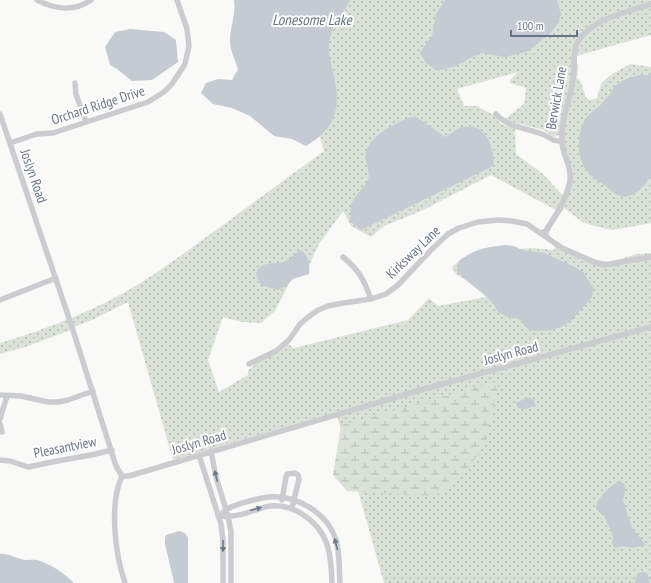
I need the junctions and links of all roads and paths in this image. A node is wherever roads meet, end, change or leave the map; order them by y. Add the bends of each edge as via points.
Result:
1 (37, 0) edge
2 (92, 0) edge
3 (177, 0) edge
4 (651, 4) edge
5 (75, 83) dead end
6 (0, 114) edge
7 (496, 114) dead end
8 (86, 122) junction
9 (562, 141) junction
10 (10, 143) junction
11 (543, 235) junction
12 (343, 257) dead end
13 (651, 257) edge
14 (56, 278) junction
15 (372, 299) junction
16 (0, 300) edge
17 (651, 327) edge
18 (249, 364) dead end
19 (93, 391) junction
20 (0, 395) edge
21 (6, 396) junction
22 (0, 419) edge
23 (0, 424) edge
24 (2, 432) dead end
25 (112, 450) junction
26 (211, 451) junction
27 (199, 455) junction
28 (0, 460) edge
29 (122, 476) junction
30 (282, 497) junction
31 (295, 500) junction
32 (281, 506) junction
33 (292, 508) junction
34 (227, 514) junction
35 (218, 516) junction
36 (125, 583) edge
37 (223, 583) edge
38 (232, 583) edge
39 (332, 583) edge
40 (340, 583) edge

1 - 2 street via 60,8 79,6
3 - 8 street, Orchard Ridge Drive via 187,29 189,46 185,64 172,84 148,102
4 - 9 street, Berwick Lane via 606,20 583,35 576,44 574,79
5 - 8 street via 76,94
6 - 10 street, Joslyn Road
7 - 9 street via 506,123 543,134 555,142
8 - 10 street, Orchard Ridge Drive
9 - 11 street, Berwick Lane via 570,179 565,199
10 - 14 street, Joslyn Road
11 - 13 street, Kirksway Lane via 571,252 604,265
11 - 15 street, Kirksway Lane via 527,224 512,220 478,222 458,228 440,241 398,285 386,294
12 - 15 street via 362,276
14 - 16 street
14 - 19 street, Joslyn Road
15 - 18 street, Kirksway Lane via 318,310 300,324 289,340 276,351
17 - 26 street, Joslyn Road
19 - 21 street via 58,402
19 - 25 street, Joslyn Road
20 - 21 street
21 - 22 street
23 - 24 street
25 - 28 street, Pleasantview via 28,467
25 - 29 street, Joslyn Road
26 - 27 street, Joslyn Road
34 -> 26 street
27 - 29 street, Joslyn Road
27 - 35 street
29 - 36 street via 117,495 115,529 118,560
30 - 31 street
30 - 31 street via 287,474 295,473 299,479
30 - 32 street
30 - 34 street via 270,497 230,508
31 - 33 street
40 -> 31 street via 338,551 332,532 317,513
32 - 33 street
34 -> 32 street via 232,516
33 - 39 street via 311,520 325,539 329,548
34 - 35 street
34 - 38 street via 231,532
35 -> 37 street via 222,533

